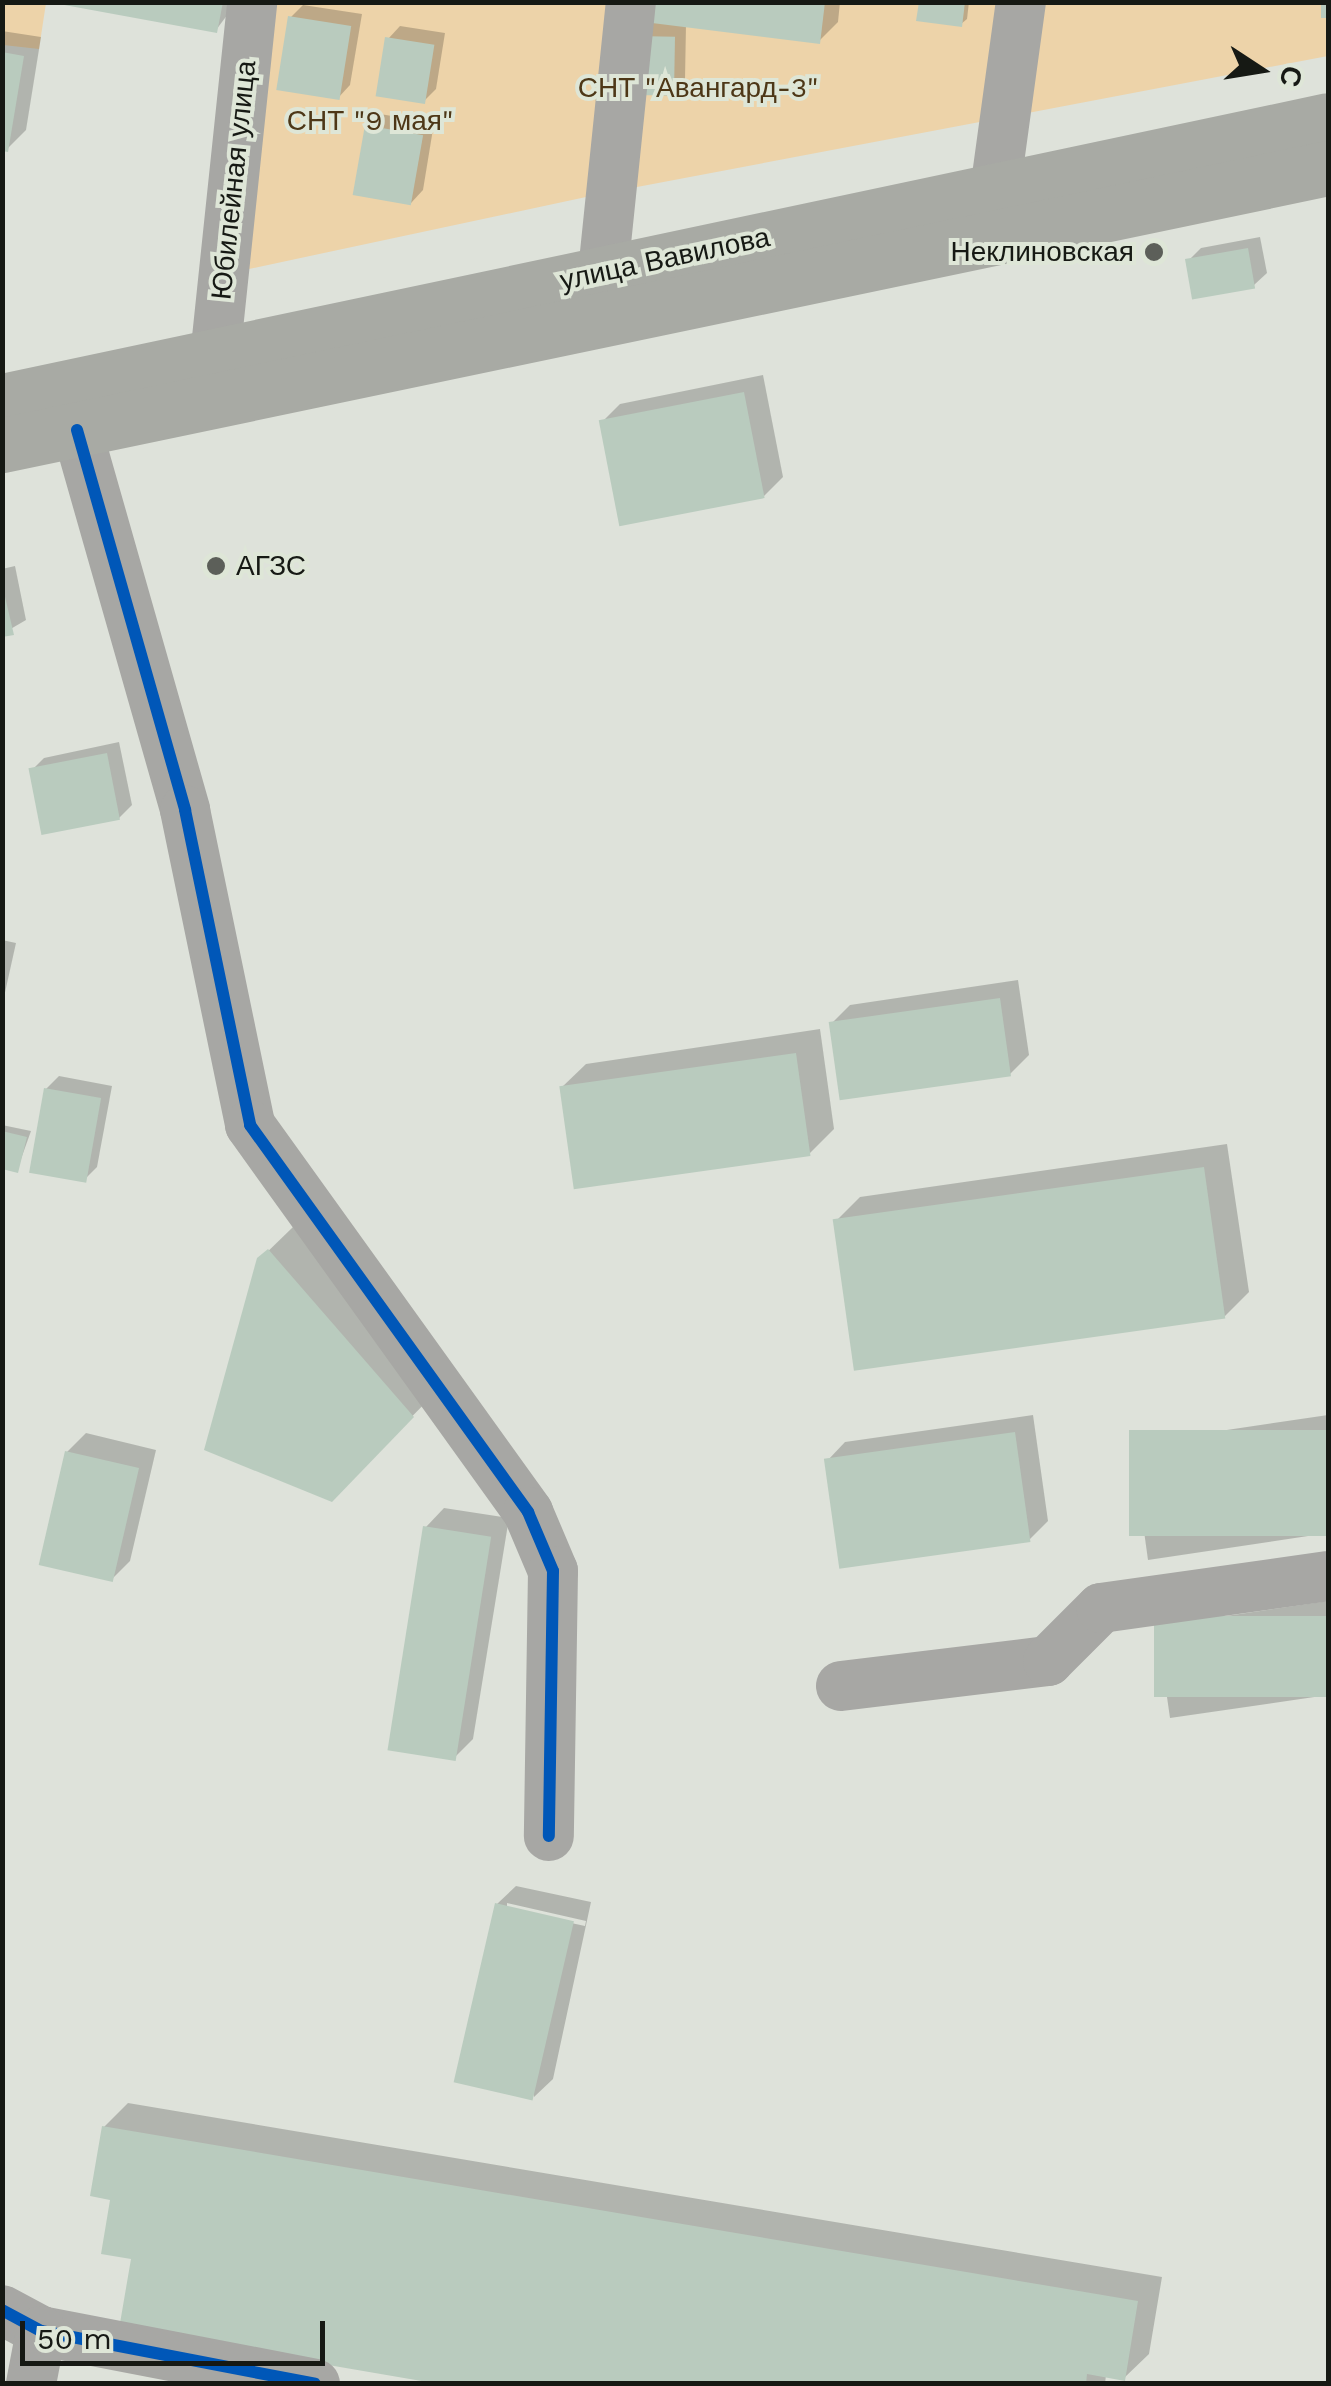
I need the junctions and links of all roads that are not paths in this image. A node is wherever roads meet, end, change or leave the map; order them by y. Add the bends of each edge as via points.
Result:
1 (252, 2) edge
2 (631, 2) edge
3 (1020, 2) edge
4 (1328, 120) edge
5 (1328, 168) edge
6 (995, 191) junction
7 (603, 272) junction
8 (215, 357) junction
9 (77, 430) junction
10 (4, 436) edge
11 (1328, 1576) edge
12 (841, 1686) dead end
13 (548, 1836) dead end
14 (22, 2320) edge
15 (31, 2384) edge
16 (315, 2384) edge

1 - 8 street, Юбилейная улица
2 - 7 street
3 - 6 street
4 - 6 main road, улица Вавилова
5 - 9 main road, улица Вавилова
6 - 7 main road, улица Вавилова
7 - 8 main road, улица Вавилова
8 - 10 main road, улица Вавилова
9 - 10 main road, улица Вавилова
9 - 13 street via 185,810 250,1125 528,1512 553,1571
11 - 12 street via 1102,1608 1048,1660
14 - 15 street
14 - 16 street

